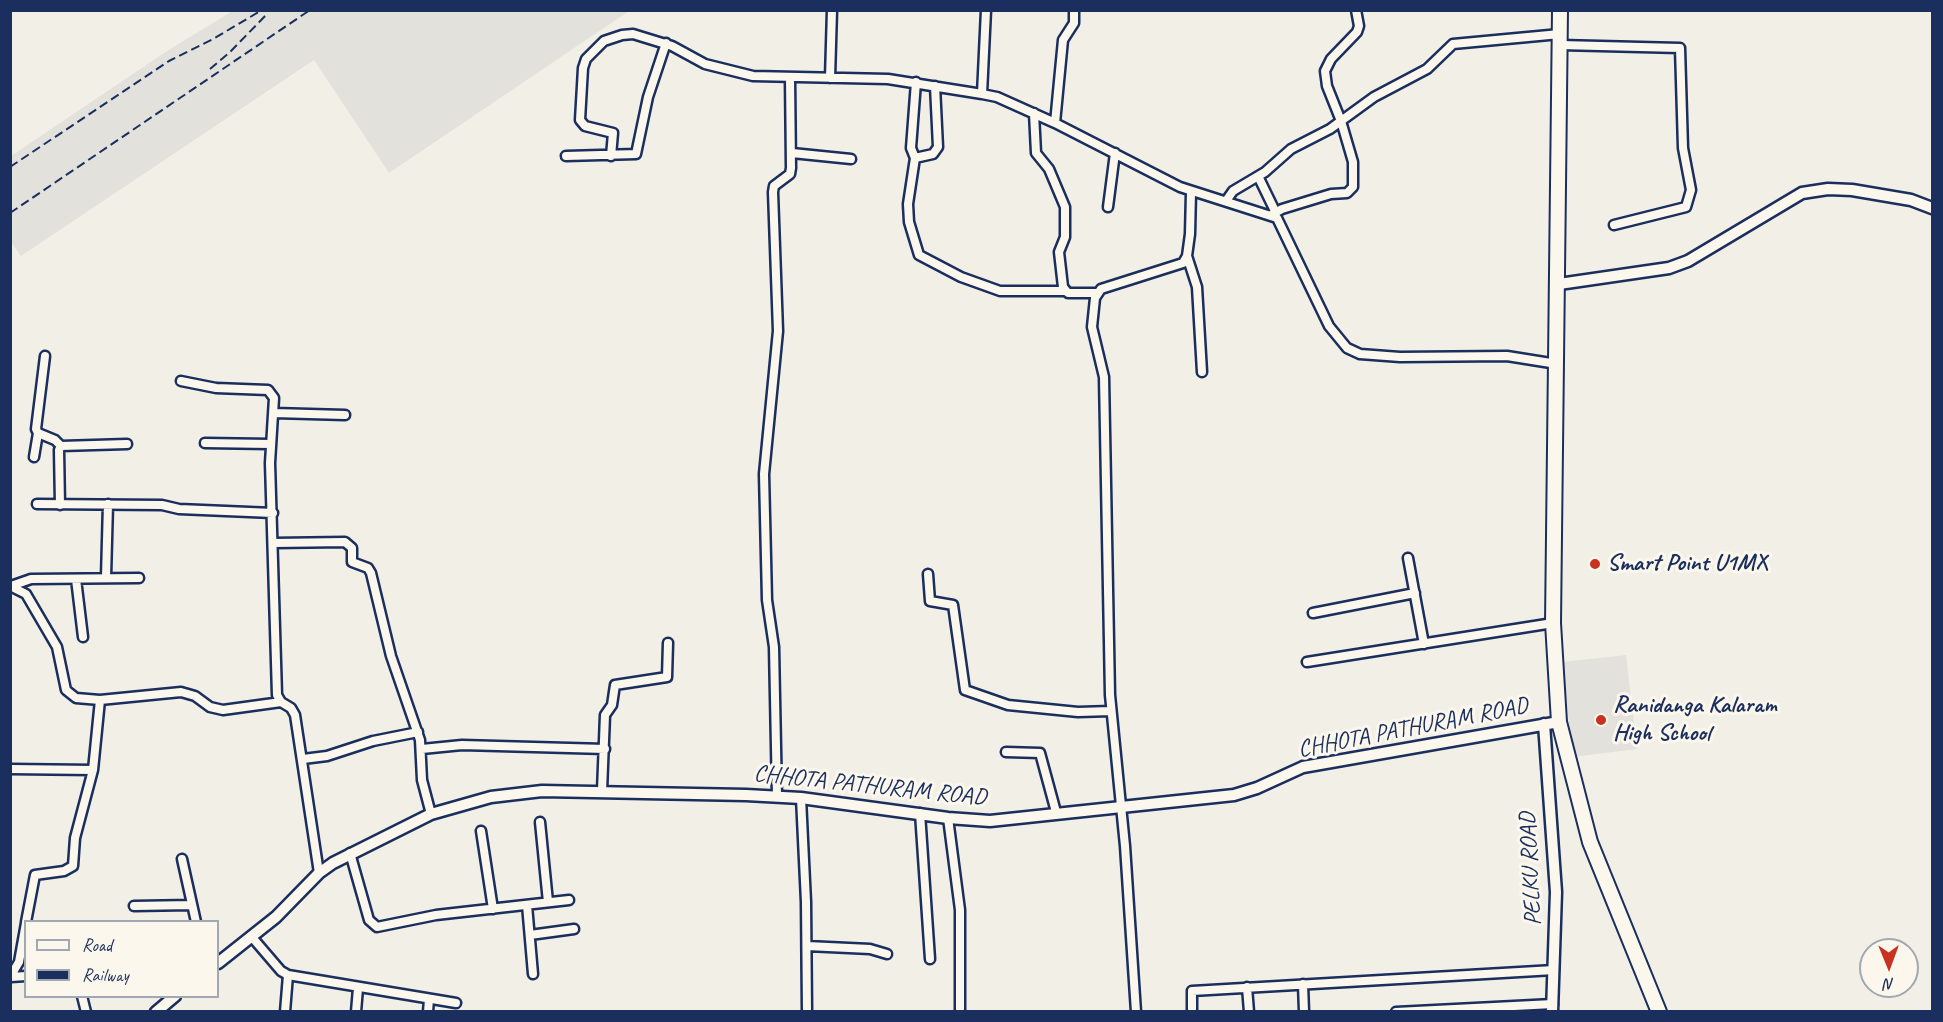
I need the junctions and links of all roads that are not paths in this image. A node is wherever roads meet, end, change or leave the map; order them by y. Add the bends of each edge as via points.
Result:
1 (832, 10) edge
2 (986, 10) edge
3 (1074, 10) edge
4 (1356, 10) edge
5 (1560, 10) edge
6 (1560, 39) junction
7 (666, 44) junction
8 (790, 78) junction
9 (830, 78) junction
10 (916, 82) junction
11 (935, 86) junction
12 (982, 93) junction
13 (1034, 113) junction
14 (1341, 122) junction
15 (1055, 123) junction
16 (792, 153) junction
17 (1115, 153) junction
18 (566, 156) dead end
19 (611, 156) junction
20 (915, 158) junction
21 (851, 159) dead end
22 (1258, 176) junction
23 (1191, 192) junction
24 (1226, 201) junction
25 (1108, 207) dead end
26 (1932, 208) edge
27 (1273, 213) junction
28 (1614, 225) dead end
29 (1187, 256) junction
30 (1559, 284) junction
31 (1064, 291) junction
32 (1097, 293) junction
33 (45, 356) dead end
34 (1557, 364) junction
35 (1202, 372) dead end
36 (181, 381) dead end
37 (274, 413) junction
38 (345, 415) dead end
39 (38, 434) junction
40 (205, 443) dead end
41 (127, 444) dead end
42 (270, 444) junction
43 (61, 446) junction
44 (34, 457) dead end
45 (37, 504) dead end
46 (108, 504) junction
47 (60, 505) junction
48 (273, 513) junction
49 (273, 543) junction
50 (1408, 558) dead end
51 (928, 574) dead end
52 (106, 577) junction
53 (139, 578) dead end
54 (76, 579) junction
55 (11, 586) edge
56 (1415, 593) junction
57 (1313, 613) dead end
58 (1553, 623) junction
59 (83, 637) dead end
60 (668, 643) dead end
61 (1424, 644) junction
62 (1307, 662) dead end
63 (100, 700) junction
64 (280, 702) junction
65 (1110, 711) junction
66 (1559, 722) junction
67 (1544, 724) junction
68 (418, 732) junction
69 (422, 749) junction
70 (605, 749) junction
71 (1005, 752) dead end
72 (303, 759) junction
73 (10, 769) edge
74 (93, 770) junction
75 (602, 791) junction
76 (777, 796) junction
77 (801, 798) junction
78 (1120, 806) junction
79 (1056, 812) junction
80 (920, 813) junction
81 (431, 814) junction
82 (948, 818) junction
83 (540, 822) dead end
84 (481, 831) dead end
85 (350, 853) junction
86 (182, 859) dead end
87 (319, 873) junction
88 (569, 900) dead end
89 (548, 902) junction
90 (191, 904) junction
91 (527, 905) junction
92 (134, 906) dead end
93 (493, 909) junction
94 (26, 920) edge
95 (196, 920) edge
96 (574, 929) dead end
97 (24, 935) edge
98 (530, 935) junction
99 (251, 936) junction
100 (807, 946) junction
101 (887, 954) dead end
102 (930, 959) dead end
103 (219, 962) edge
104 (1554, 970) junction
105 (533, 974) dead end
106 (288, 975) junction
107 (11, 977) edge
108 (1303, 984) junction
109 (1247, 987) junction
110 (358, 988) junction
111 (172, 998) edge
112 (429, 999) junction
113 (456, 1004) dead end
114 (1553, 1008) edge
115 (156, 1011) edge
116 (285, 1011) edge
117 (356, 1011) edge
118 (428, 1011) edge
119 (807, 1011) edge
120 (960, 1011) edge
121 (1136, 1011) edge
122 (1192, 1011) edge
123 (1249, 1011) edge
124 (1304, 1011) edge
125 (1396, 1011) edge
126 (1659, 1011) edge

1 - 9 street
2 - 12 street
3 - 15 street via 1074,23 1063,40
4 - 14 street via 1357,32 1331,58 1325,71
5 - 6 highway
6 - 14 street via 1453,44 1427,69 1374,96
6 - 28 street via 1680,48 1683,148 1691,190 1686,207
6 - 30 highway
7 - 8 street via 728,71
7 - 19 street via 636,154
7 - 19 street via 622,34 598,45 586,59 581,77 581,124 613,133
8 - 9 street
8 - 16 street
9 - 10 street
10 - 11 street
10 - 20 street via 911,148
11 - 12 street
11 - 20 street via 939,147 933,154
12 - 13 street
13 - 15 street
13 - 31 street via 1036,153 1049,169 1065,207 1065,237 1059,252
14 - 22 street via 1291,149
14 - 27 street via 1353,162 1351,191
15 - 17 street
16 - 21 street
16 - 76 street via 790,174 777,182 773,192 778,331 764,453
17 - 23 street
17 - 25 street
18 - 19 street
20 - 31 street via 908,214 921,257 1000,291
22 - 24 street via 1233,191
22 - 27 street
23 - 24 street
23 - 29 street
24 - 27 street
26 - 30 street via 1880,194 1828,189 1802,193 1712,249 1669,268
27 - 34 street via 1329,326 1347,348 1360,354 1507,356
29 - 32 street via 1178,267
29 - 35 street via 1197,287
30 - 34 highway
31 - 32 street
32 - 65 street via 1092,327 1104,378
33 - 39 street
34 - 58 highway
36 - 37 street via 216,388 268,390 274,398
37 - 38 street
37 - 42 street
39 - 43 street
39 - 44 street
40 - 42 street
41 - 43 street
42 - 48 street
43 - 47 street
45 - 47 street
46 - 47 street
46 - 48 street
46 - 52 street
48 - 49 street
49 - 64 street
49 - 68 street via 345,542 352,548 352,562 368,568 391,656
50 - 56 street
51 - 65 street via 930,601 949,603 955,609 965,690 1008,705
52 - 53 street
52 - 54 street
54 - 55 street via 31,579
54 - 59 street
55 - 63 street via 26,594 57,647 66,690 76,698
56 - 57 street
56 - 61 street
58 - 61 street
58 - 66 highway
60 - 70 street via 667,677 615,685 612,705 605,715
61 - 62 street
63 - 64 street via 181,693 223,710
63 - 74 street
64 - 72 street via 295,715
65 - 78 street
66 - 67 street, CHHOTA PATHURAM ROAD
66 - 126 highway via 1590,842
67 - 78 street, CHHOTA PATHURAM ROAD via 1303,767 1234,795
67 - 104 street, PELKU ROAD via 1556,892
68 - 69 street
68 - 72 street
69 - 70 street via 462,745
69 - 81 street via 422,780
70 - 75 street
71 - 79 street via 1040,753
72 - 87 street
73 - 74 street
74 - 94 street via 75,838 73,866 34,875
75 - 76 street, CHHOTA PATHURAM ROAD
75 - 81 street, CHHOTA PATHURAM ROAD via 515,793
76 - 77 street, CHHOTA PATHURAM ROAD
77 - 80 street, CHHOTA PATHURAM ROAD
77 - 100 street
78 - 79 street, CHHOTA PATHURAM ROAD
78 - 121 street
79 - 82 street, CHHOTA PATHURAM ROAD via 990,821
80 - 82 street, CHHOTA PATHURAM ROAD
80 - 102 street
81 - 85 street, CHHOTA PATHURAM ROAD
82 - 120 street via 960,910
83 - 89 street
84 - 93 street
85 - 87 street, CHHOTA PATHURAM ROAD
85 - 93 street via 373,926
86 - 90 street
87 - 99 street, CHHOTA PATHURAM ROAD via 290,904
88 - 89 street
89 - 91 street
90 - 92 street
90 - 95 street
91 - 93 street
91 - 98 street
96 - 98 street
97 - 107 street via 20,962
98 - 105 street
99 - 103 street, CHHOTA PATHURAM ROAD
99 - 106 street
100 - 101 street via 870,949
100 - 119 street
104 - 108 street
104 - 114 street, PELKU ROAD
106 - 110 street
106 - 116 street
108 - 109 street
108 - 124 street
109 - 122 street via 1192,991
109 - 123 street
110 - 112 street
110 - 117 street
111 - 115 street
112 - 113 street
112 - 118 street
114 - 125 street

